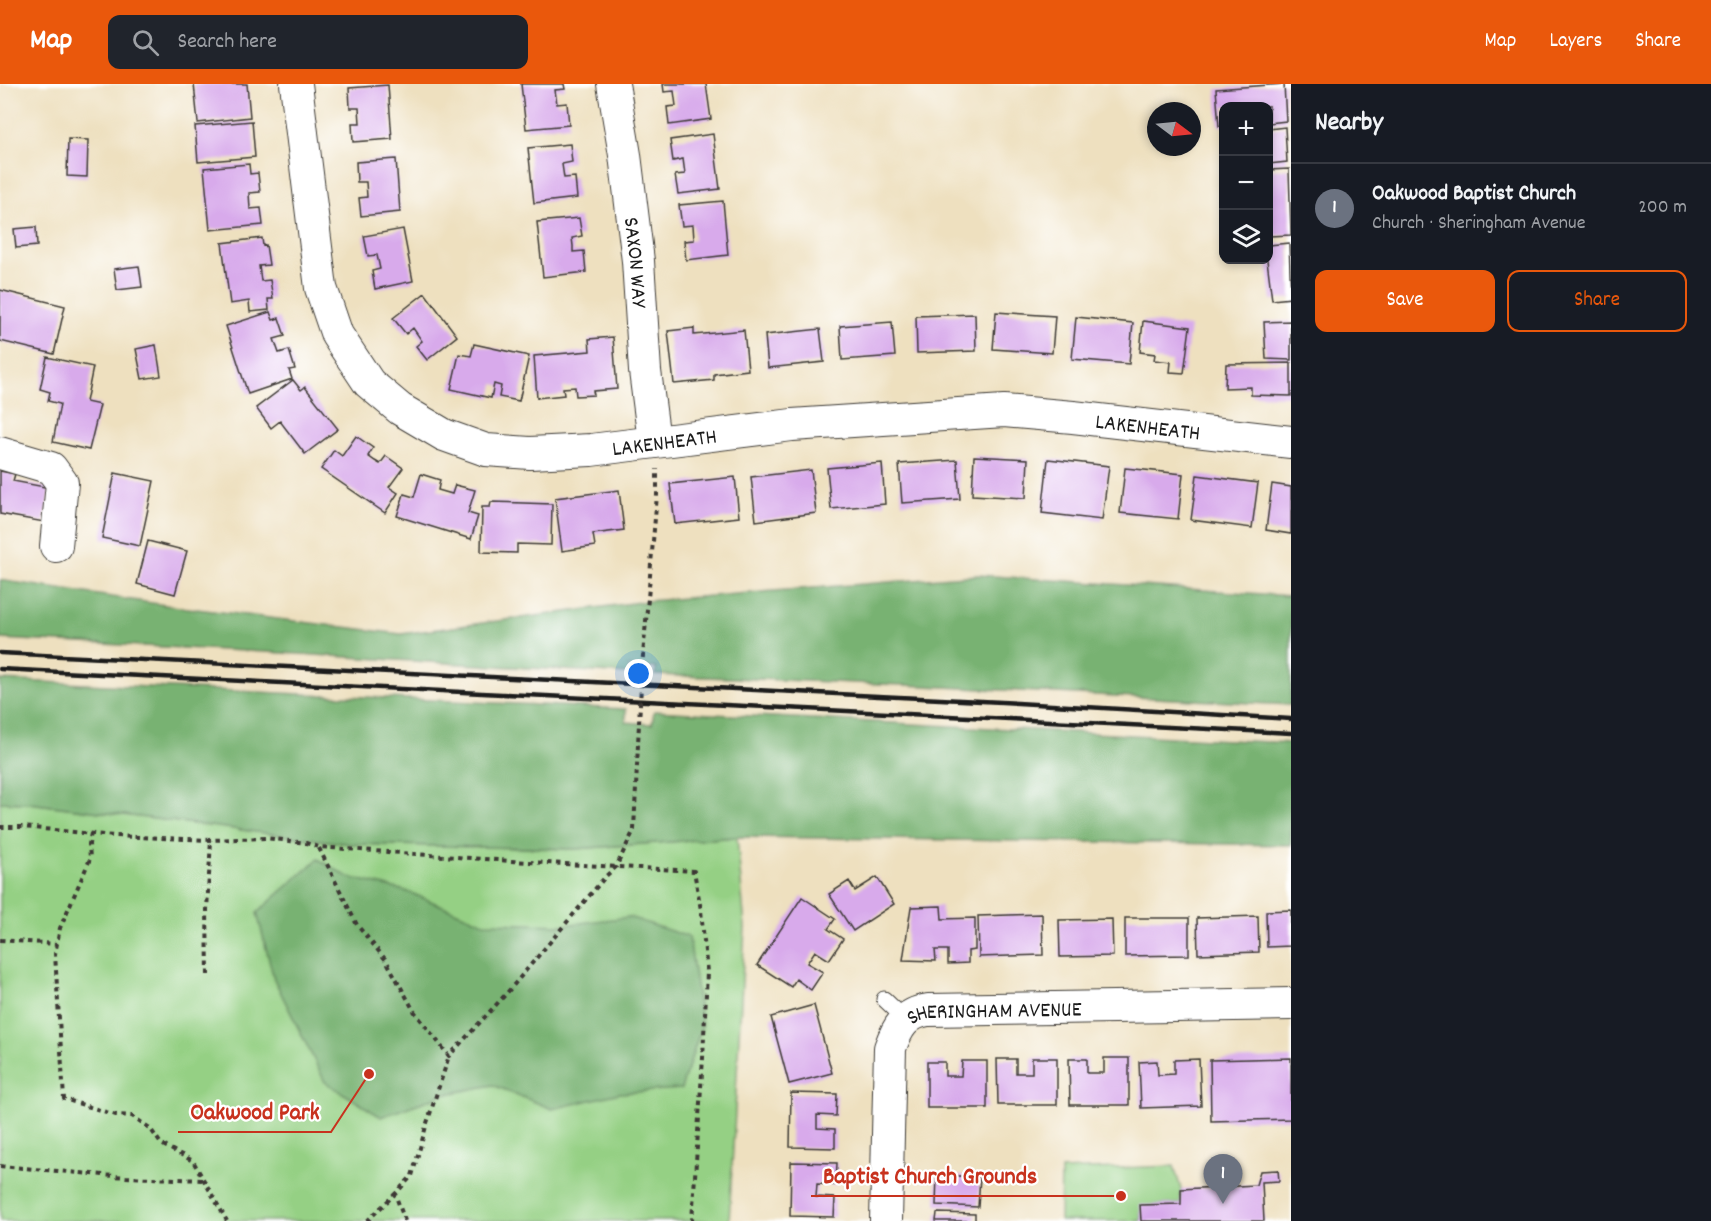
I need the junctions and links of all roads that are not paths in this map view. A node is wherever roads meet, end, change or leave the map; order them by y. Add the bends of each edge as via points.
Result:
1 (296, 84) edge
2 (613, 84) edge
3 (654, 441) junction
4 (1291, 442) edge
5 (0, 453) edge
6 (56, 546) dead end
7 (1291, 1004) edge
8 (886, 1221) edge

1 - 3 street, LAKENHEATH via 321,288 337,335 369,383 400,410 444,435 486,450 591,450
2 - 3 street, SAXON WAY via 638,261
3 - 4 street, LAKENHEATH via 792,425 1004,411
5 - 6 street via 51,468 62,483
7 - 8 street, SHERINGHAM AVENUE via 894,1009

